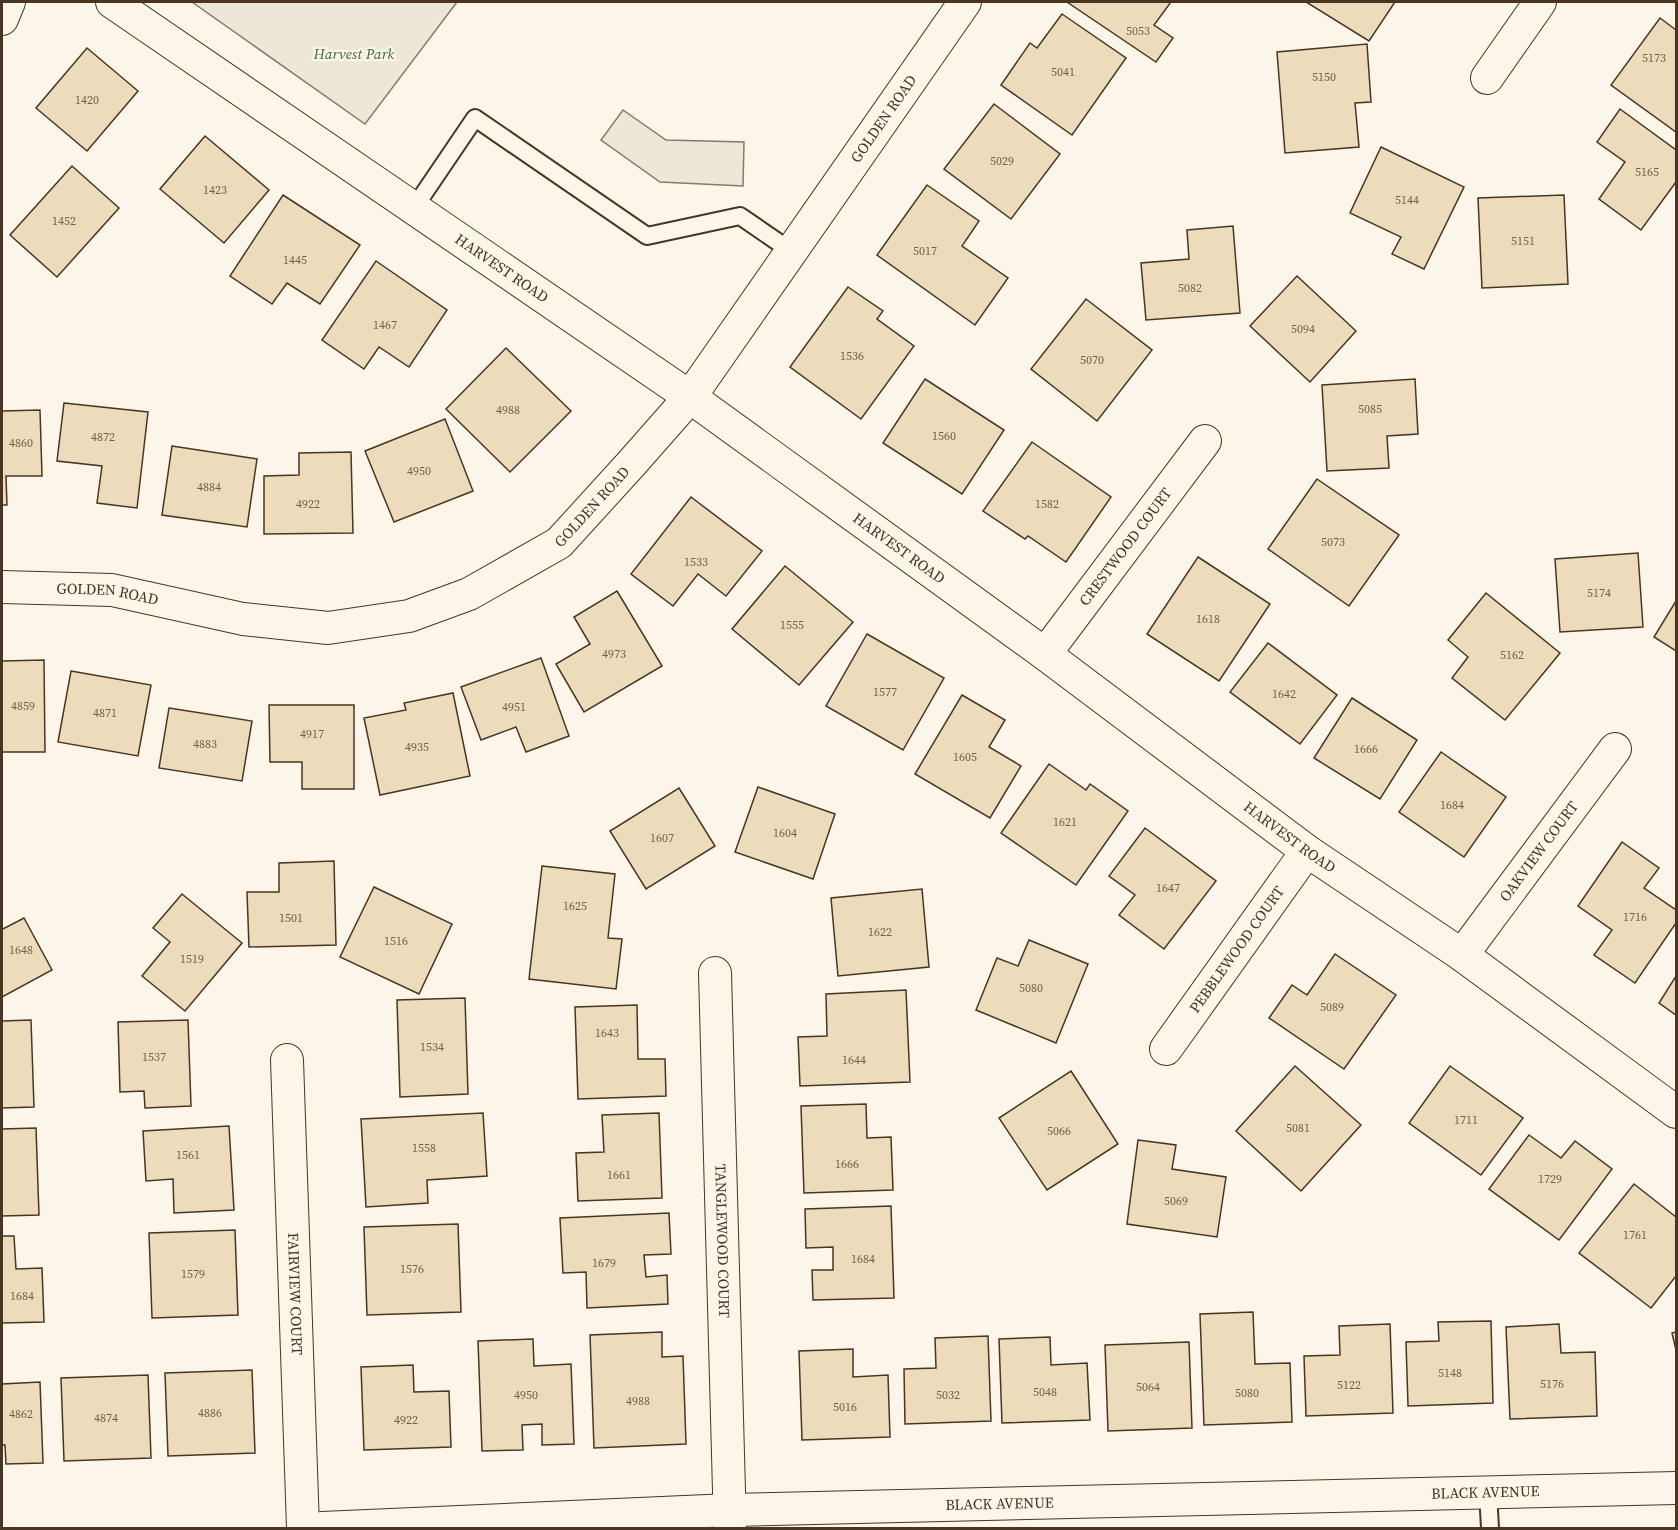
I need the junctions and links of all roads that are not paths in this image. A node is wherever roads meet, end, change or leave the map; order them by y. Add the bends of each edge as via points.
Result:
1 (9, 2) edge
2 (112, 2) edge
3 (966, 2) edge
4 (1540, 2) edge
5 (2, 19) edge
6 (1487, 78) dead end
7 (414, 208) junction
8 (791, 251) junction
9 (690, 397) junction
10 (1205, 441) dead end
11 (2, 587) edge
12 (1045, 654) junction
13 (1615, 749) dead end
14 (1307, 851) junction
15 (1462, 955) junction
16 (715, 973) dead end
17 (1166, 1049) dead end
18 (287, 1060) dead end
19 (1677, 1112) edge
20 (1677, 1488) edge
21 (1488, 1492) junction
22 (730, 1519) edge
23 (303, 1528) edge
24 (322, 1528) edge
25 (1490, 1528) edge

1 - 5 street
2 - 7 street, HARVEST ROAD
3 - 8 street, GOLDEN ROAD
4 - 6 street
7 - 8 lane via 476,118 647,236 740,216
7 - 9 street, HARVEST ROAD
8 - 9 street, GOLDEN ROAD
9 - 11 street, GOLDEN ROAD via 559,543 469,594 409,616 328,628 243,619 112,590
9 - 12 street, HARVEST ROAD
10 - 12 street, CRESTWOOD COURT
12 - 14 street, HARVEST ROAD
13 - 15 street, OAKVIEW COURT
14 - 15 street, HARVEST ROAD
14 - 17 street, PEBBLEWOOD COURT
15 - 19 street, HARVEST ROAD
16 - 22 street, TANGLEWOOD COURT
18 - 23 street, FAIRVIEW COURT
20 - 21 street, BLACK AVENUE
21 - 22 street, BLACK AVENUE
21 - 25 lane
22 - 24 street, BLACK AVENUE

